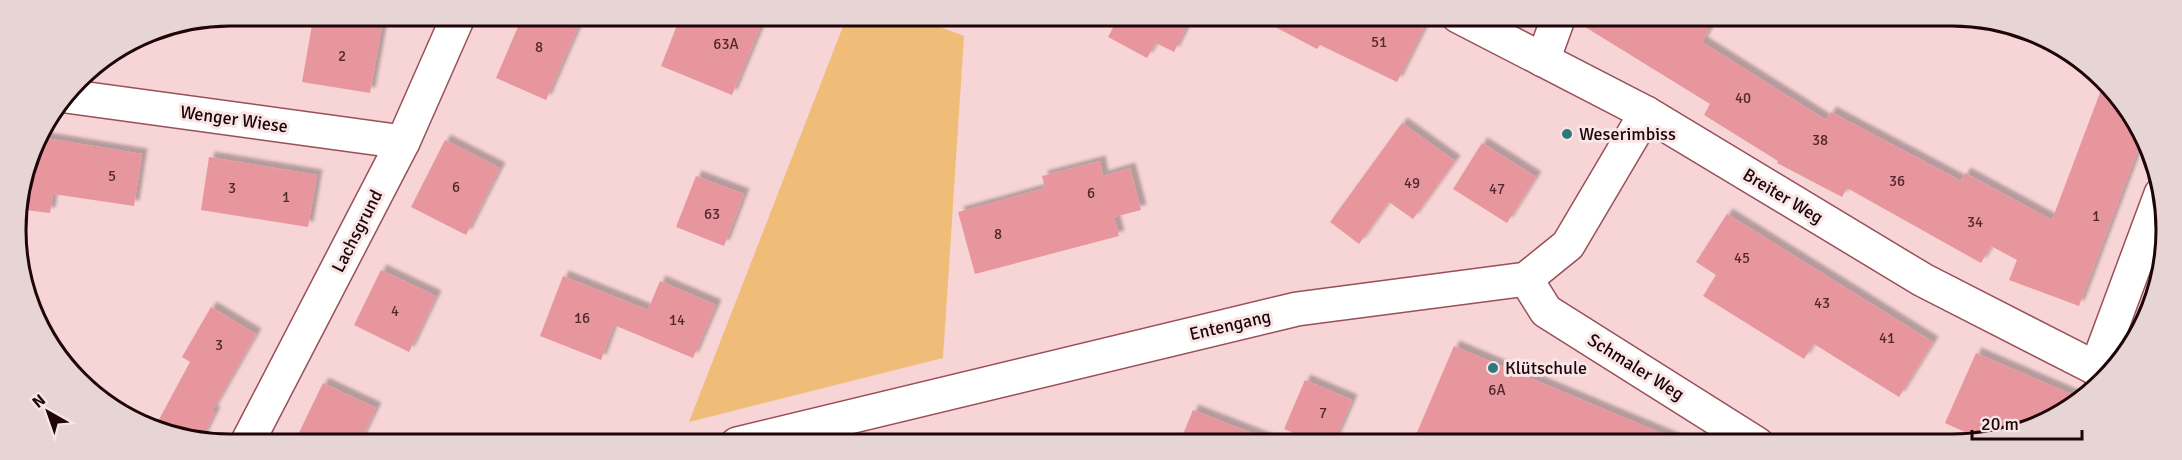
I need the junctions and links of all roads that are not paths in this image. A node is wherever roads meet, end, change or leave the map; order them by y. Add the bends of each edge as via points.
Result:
1 (454, 26) edge
2 (1477, 26) edge
3 (1555, 26) edge
4 (1543, 60) junction
5 (75, 97) edge
6 (1646, 113) junction
7 (403, 142) junction
8 (2155, 211) edge
9 (1526, 279) junction
10 (2105, 366) edge
11 (2100, 371) edge
12 (851, 430) edge
13 (252, 434) edge
14 (818, 434) edge
15 (1741, 434) edge

1 - 7 street, Lachsgrund
2 - 4 street, Breiter Weg
3 - 4 street
4 - 6 street, Breiter Weg
5 - 7 street, Wenger Wiese
6 - 9 street via 1568,245
6 - 11 street, Breiter Weg via 1923,280
7 - 13 street, Lachsgrund
8 - 10 street
9 - 12 street, Entengang via 1297,309
9 - 15 street, Schmaler Weg via 1546,311
12 - 14 street, Entengang

